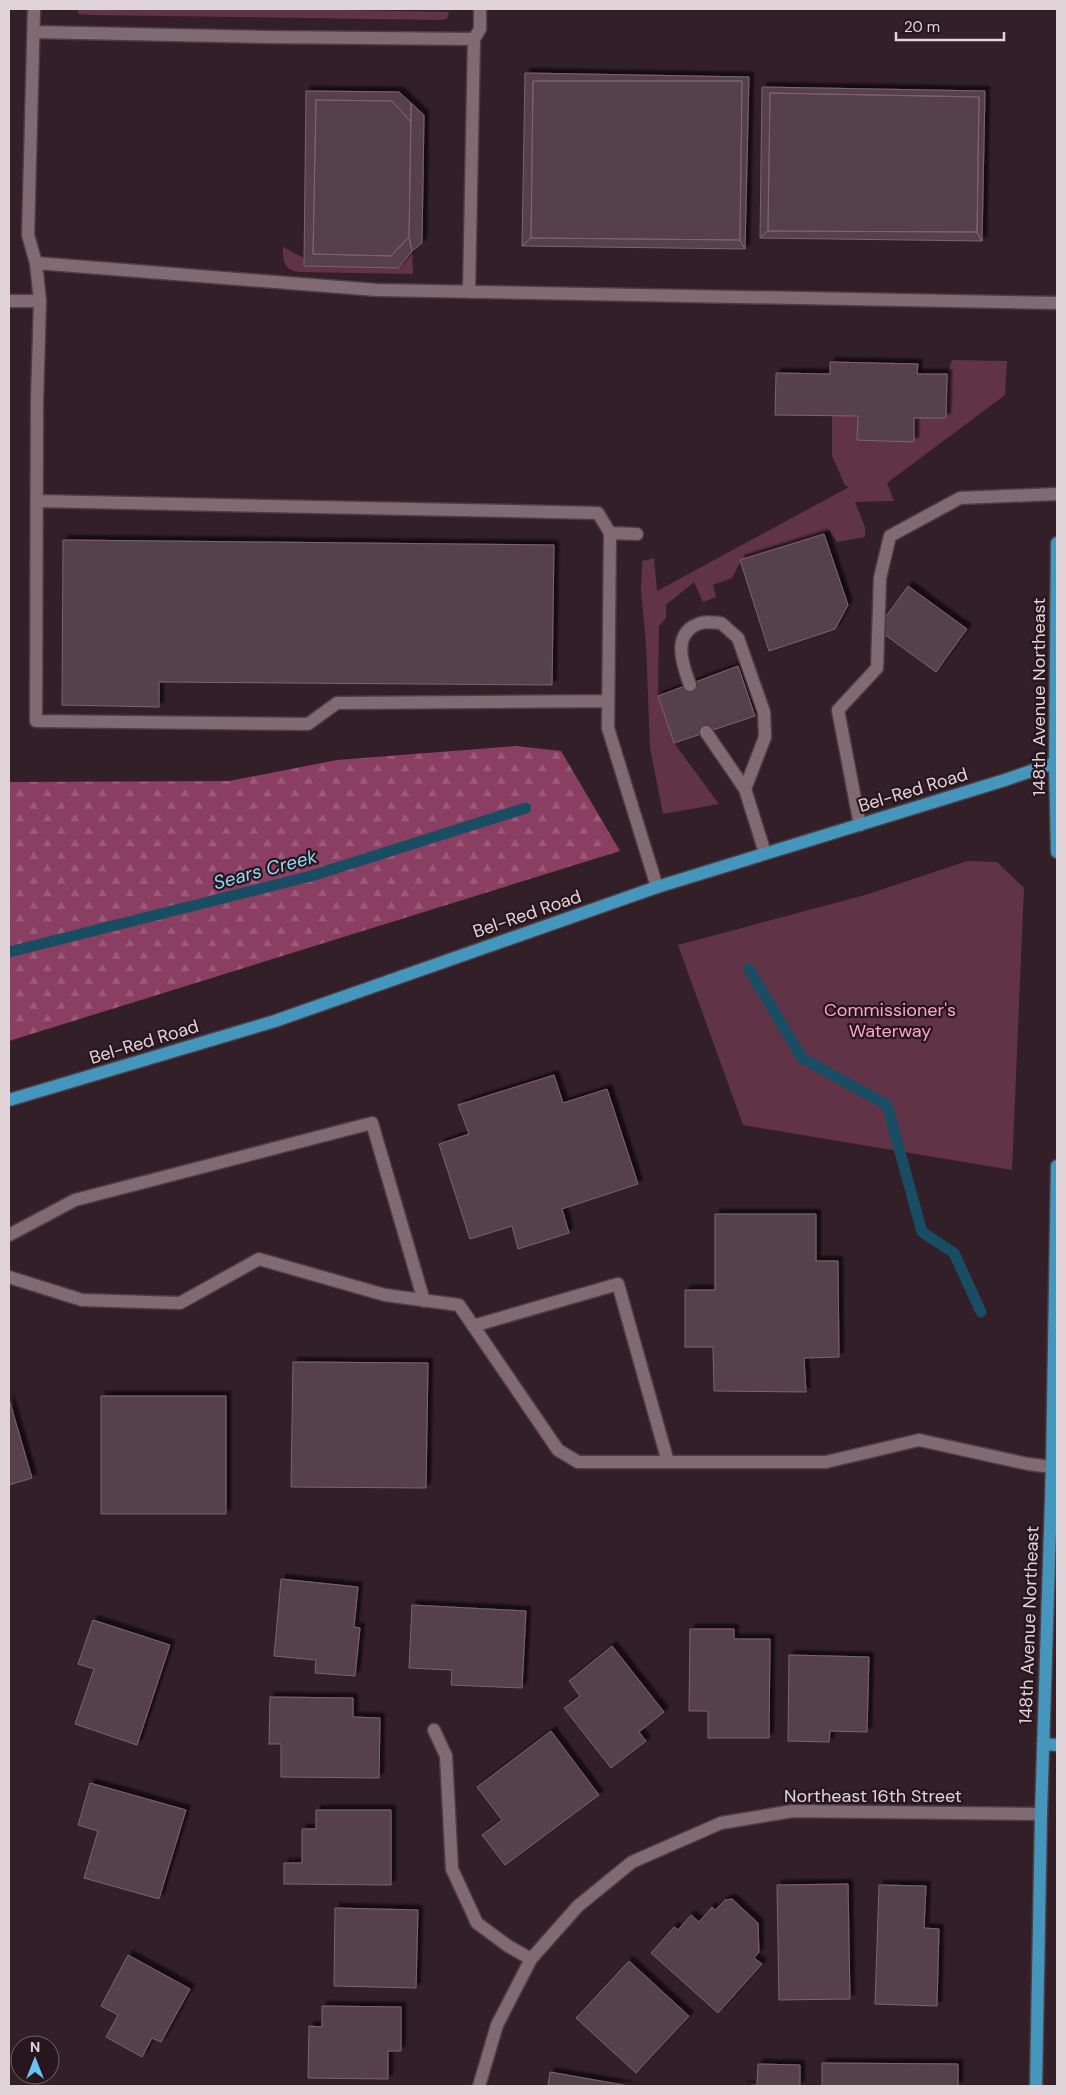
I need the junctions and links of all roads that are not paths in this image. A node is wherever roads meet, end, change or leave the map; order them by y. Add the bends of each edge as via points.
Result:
1 (34, 9) edge
2 (480, 9) edge
3 (34, 32) junction
4 (474, 39) junction
5 (36, 263) junction
6 (469, 292) junction
7 (40, 301) junction
8 (9, 302) edge
9 (1057, 303) edge
10 (1057, 494) edge
11 (38, 501) junction
12 (610, 533) junction
13 (637, 534) dead end
14 (1057, 543) edge
15 (690, 685) dead end
16 (608, 700) junction
17 (706, 732) dead end
18 (1056, 762) edge
19 (745, 789) junction
20 (860, 825) junction
21 (1057, 852) edge
22 (765, 853) junction
23 (657, 887) junction
24 (9, 1100) edge
25 (1057, 1166) edge
26 (9, 1235) edge
27 (9, 1277) edge
28 (424, 1301) junction
29 (473, 1326) junction
30 (668, 1462) junction
31 (1052, 1467) junction
32 (434, 1730) dead end
33 (1043, 1744) junction
34 (1057, 1744) edge
35 (1041, 1814) junction
36 (531, 1959) junction
37 (479, 2086) edge
38 (1036, 2086) edge

1 - 3 street
2 - 4 street via 480,29
3 - 4 street
3 - 5 street via 28,235
4 - 6 street
5 - 6 street via 377,290
5 - 7 street
6 - 9 street
7 - 8 street
7 - 11 street
10 - 20 street via 960,498 890,536 880,578 877,668 838,710
11 - 12 street via 598,513
11 - 16 street via 36,722 308,724 337,703
12 - 13 street
12 - 16 street
14 - 18 main road, 148th Avenue Northeast
15 - 19 street via 680,645 689,629 702,623 721,623 738,638 764,712 765,737
16 - 23 street via 608,728
17 - 19 street
18 - 20 main road, Bel-Red Road
18 - 21 main road, 148th Avenue Northeast
19 - 22 street
20 - 22 main road, Bel-Red Road
22 - 23 main road, Bel-Red Road
23 - 24 main road, Bel-Red Road via 275,1021
25 - 31 main road, 148th Avenue Northeast
26 - 28 street via 76,1200 372,1122
27 - 28 street via 82,1300 180,1303 260,1259 385,1295
28 - 29 street via 459,1305
29 - 30 street via 558,1450 578,1462
29 - 30 street via 618,1284
30 - 31 street via 826,1462 919,1440
31 - 33 main road, 148th Avenue Northeast
32 - 36 street via 446,1756 452,1870 478,1924
33 - 34 main road
33 - 35 main road, 148th Avenue Northeast
35 - 36 street, Northeast 16th Street via 793,1811 721,1823 632,1862 578,1906
35 - 38 main road, 148th Avenue Northeast
36 - 37 street, Northeast 16th Street via 497,2025

